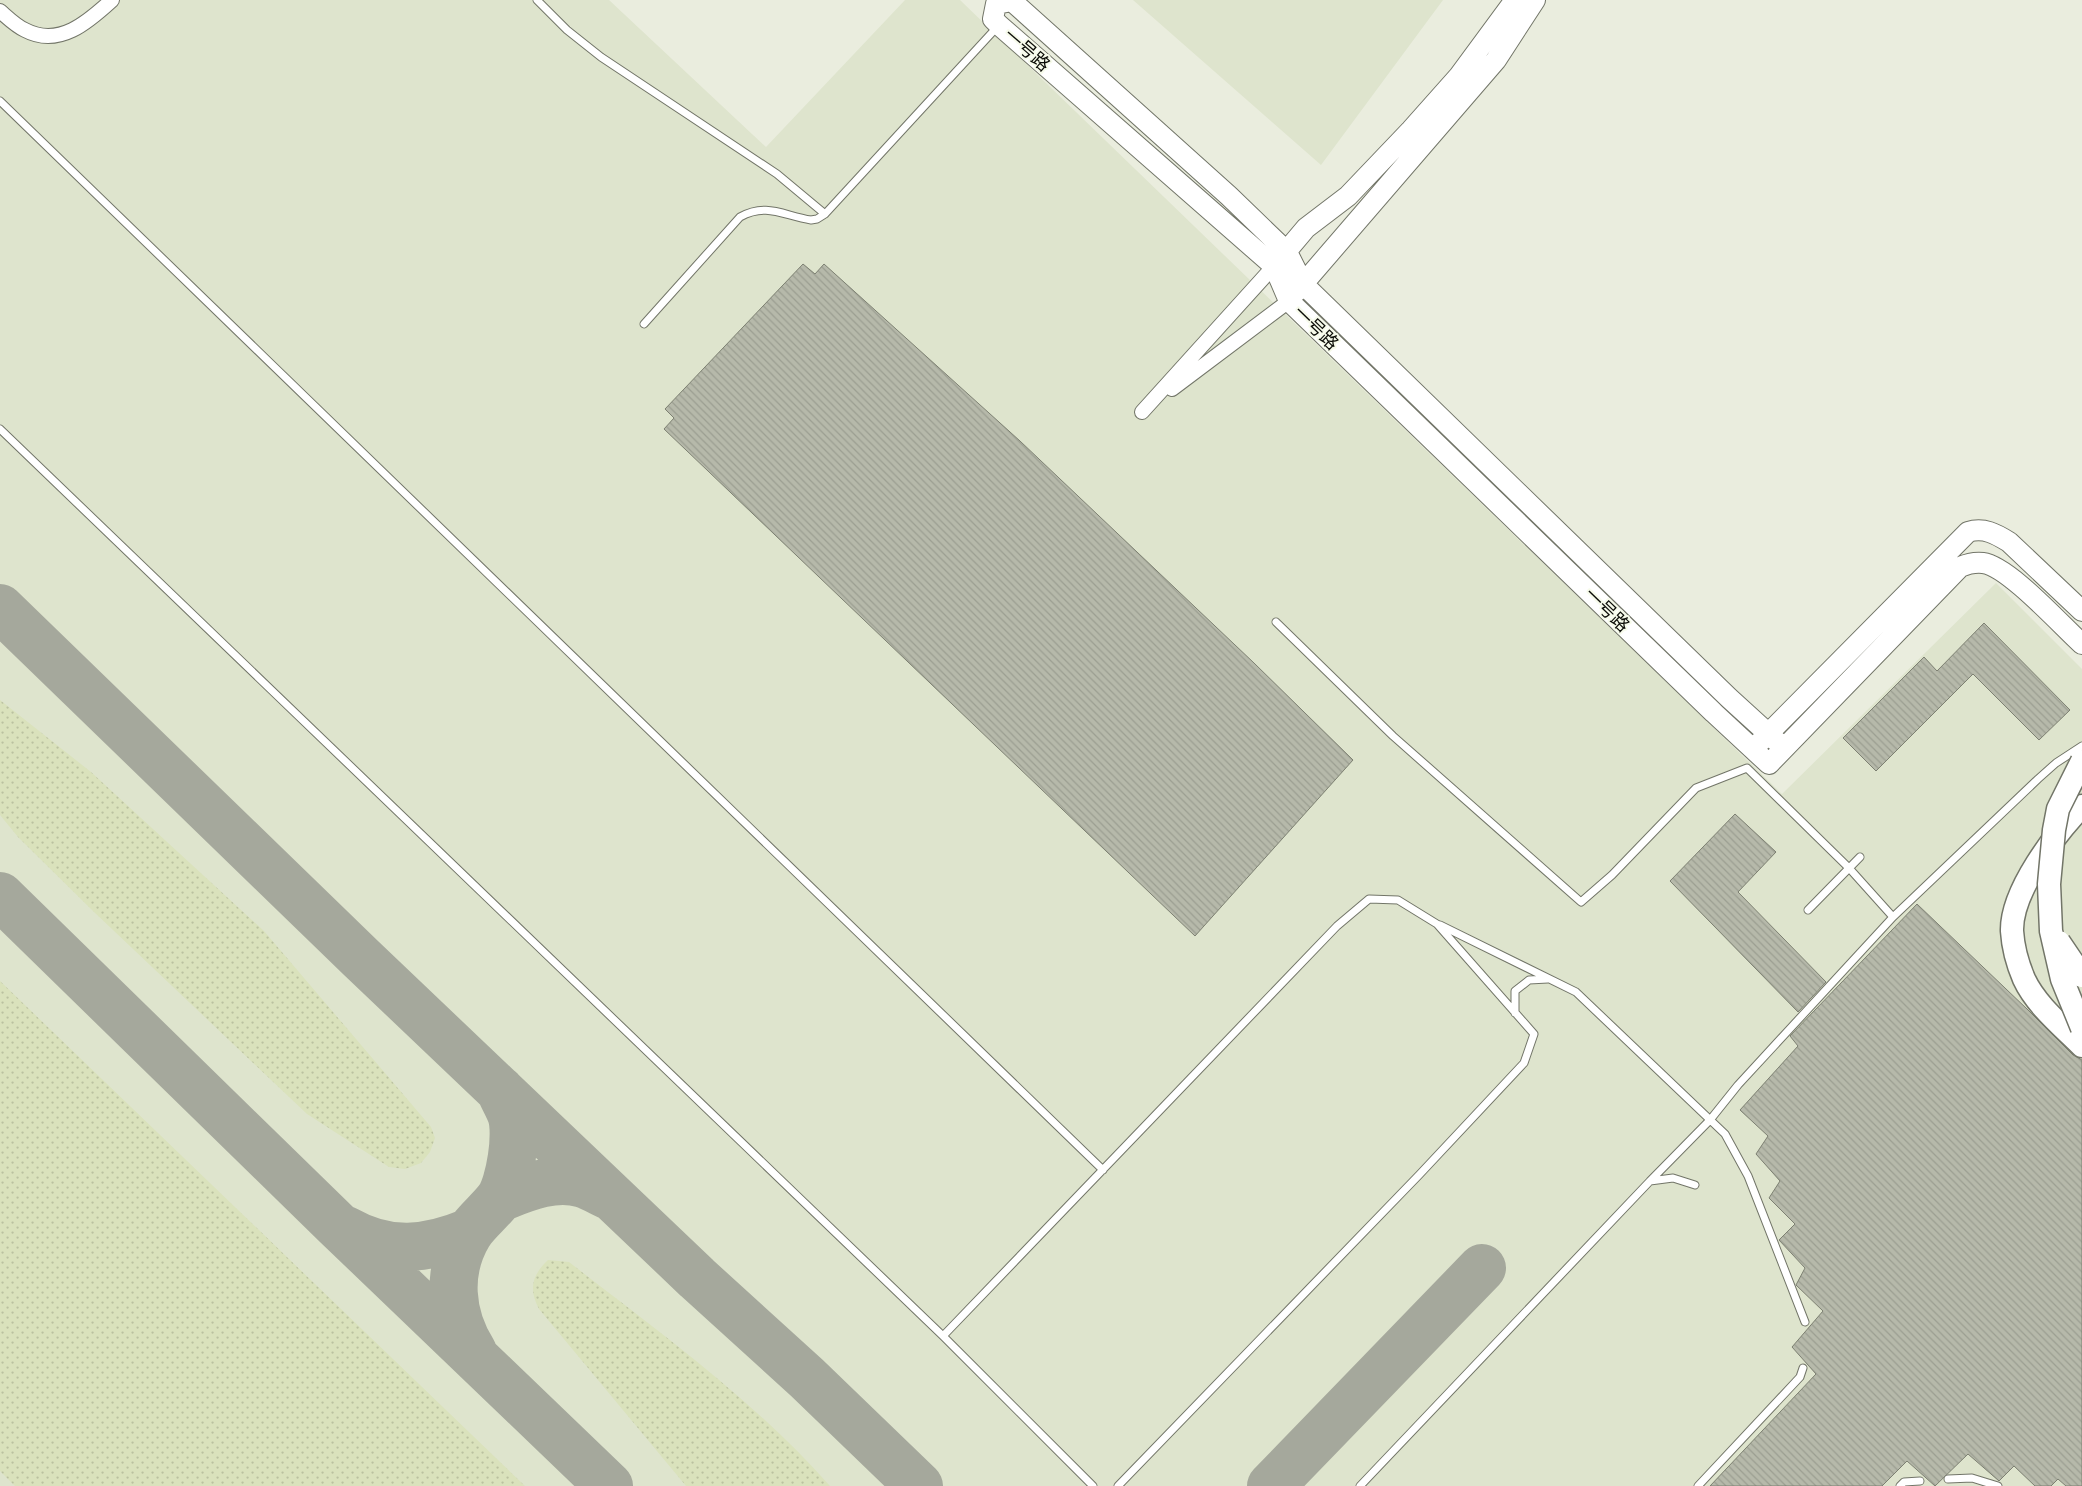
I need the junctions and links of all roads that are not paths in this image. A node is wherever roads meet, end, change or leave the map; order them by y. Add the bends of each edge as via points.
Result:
1 (112, 0) edge
2 (538, 0) edge
3 (1515, 0) edge
4 (1536, 0) edge
5 (998, 2) edge
6 (0, 11) edge
7 (999, 25) junction
8 (0, 101) edge
9 (825, 214) junction
10 (1287, 252) junction
11 (1274, 266) junction
12 (1303, 284) junction
13 (1289, 301) junction
14 (644, 324) dead end
15 (0, 429) edge
16 (2082, 611) edge
17 (1276, 622) dead end
18 (2082, 644) edge
19 (1768, 734) junction
20 (2082, 746) edge
21 (1784, 748) junction
22 (1754, 749) junction
23 (2082, 761) edge
24 (2082, 806) edge
25 (1860, 857) dead end
26 (1849, 868) junction
27 (1808, 910) dead end
28 (1893, 917) junction
29 (1437, 924) junction
30 (2051, 931) junction
31 (2082, 976) edge
32 (1549, 979) junction
33 (1516, 1013) junction
34 (2082, 1028) edge
35 (2082, 1046) edge
36 (1710, 1120) junction
37 (1103, 1170) junction
38 (1650, 1181) junction
39 (1695, 1185) dead end
40 (1805, 1322) dead end
41 (943, 1336) junction
42 (1803, 1368) dead end
43 (1948, 1479) dead end
44 (1920, 1481) dead end
45 (1093, 1486) edge
46 (1118, 1486) edge
47 (1360, 1486) edge
48 (1698, 1486) edge
49 (1900, 1486) edge
50 (1998, 1486) edge

1 - 6 street via 77,29 51,36 26,31
2 - 9 lane via 601,57 777,174
3 - 10 main road via 1459,76 1411,130 1348,196 1306,228
4 - 12 main road via 1496,60
5 - 7 main road, 一号路 via 993,19
5 - 10 main road, 一号路 via 1012,1
7 - 9 lane
7 - 11 main road, 一号路
8 - 37 lane
9 - 14 lane via 811,220 764,209 740,217
10 - 11 main road
10 - 12 main road, 一号路
11 - 13 main road, 一号路
11 - 13 street via 1142,412
12 - 13 main road
12 - 19 main road, 一号路
13 - 22 main road, 一号路
15 - 41 lane
16 - 19 main road via 2009,542 1984,530 1968,532
17 - 26 lane via 1393,736 1581,902 1612,875 1696,788 1747,768
18 - 21 main road via 2010,576 1984,563 1960,567
19 - 21 main road, 一号路
19 - 22 main road
20 - 28 lane via 2038,779
21 - 22 main road, 一号路 via 1769,764
23 - 30 main road, bridge via 2058,809 2054,830 2049,884
24 - 35 main road via 2046,850 2028,879 2017,905 2012,930 2025,980 2040,1002
25 - 26 lane
26 - 27 lane
26 - 28 lane
28 - 36 lane via 1738,1085
29 - 32 lane
29 - 33 lane
29 - 37 lane via 1398,900 1369,899 1337,926
30 - 31 main road, bridge
30 - 34 main road, bridge via 2062,979
32 - 33 lane via 1528,980 1515,991
32 - 36 lane via 1576,992
33 - 46 lane via 1534,1034 1524,1064
36 - 38 lane
36 - 40 lane via 1725,1134 1748,1176
37 - 41 lane
38 - 39 lane via 1673,1178
38 - 47 lane
41 - 45 lane
42 - 48 lane via 1800,1377
43 - 50 lane via 1972,1478
44 - 49 lane via 1904,1482

